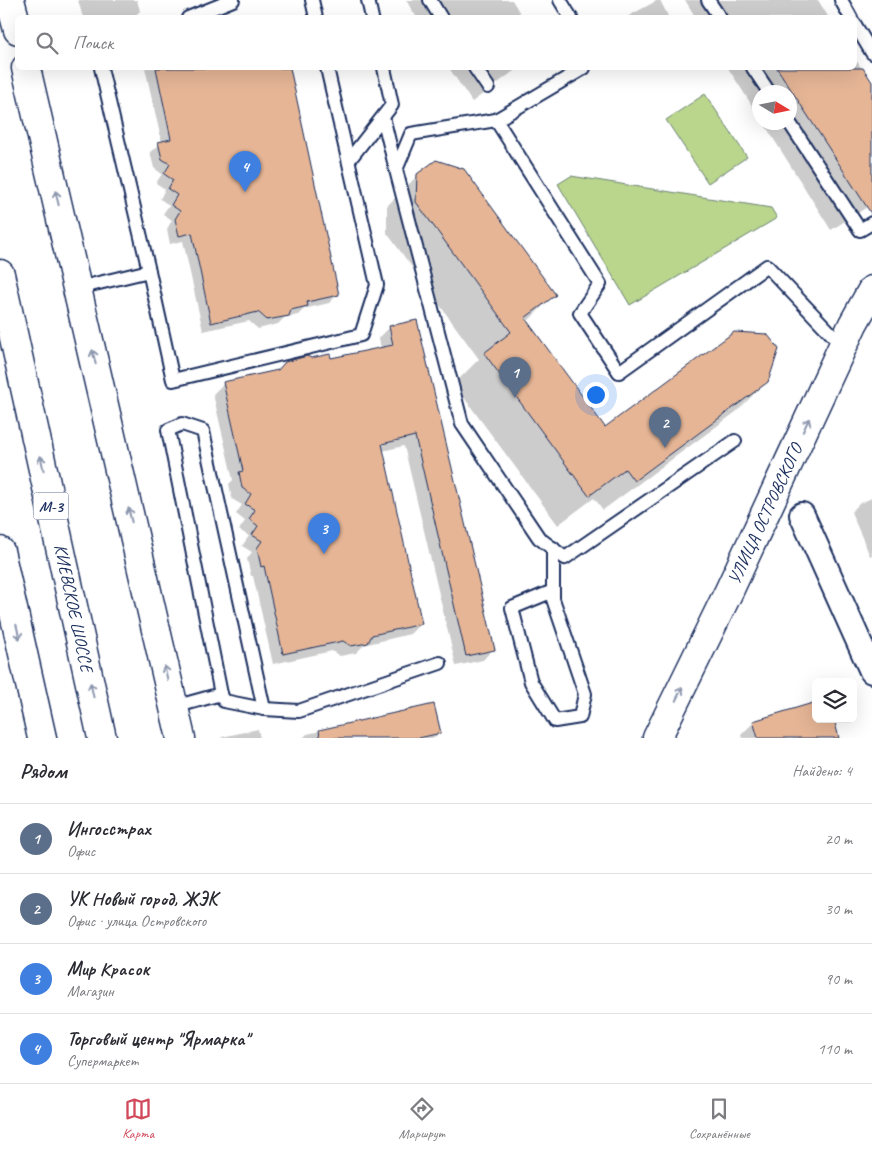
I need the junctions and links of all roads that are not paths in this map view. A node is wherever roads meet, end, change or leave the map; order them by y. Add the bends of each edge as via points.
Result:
1 (233, 0) edge
2 (312, 0) edge
3 (368, 0) edge
4 (430, 0) edge
5 (560, 0) edge
6 (708, 0) edge
7 (841, 0) edge
8 (196, 15) edge
9 (315, 15) edge
10 (371, 15) edge
11 (439, 15) edge
12 (569, 15) edge
13 (718, 15) edge
14 (849, 15) edge
15 (857, 28) edge
16 (872, 53) edge
17 (26, 70) edge
18 (101, 70) edge
19 (327, 70) edge
20 (384, 70) edge
21 (476, 70) edge
22 (581, 70) edge
23 (754, 70) edge
24 (764, 85) edge
25 (488, 87) dead end
26 (383, 117) junction
27 (496, 120) junction
28 (794, 130) edge
29 (349, 160) junction
30 (396, 170) junction
31 (872, 223) edge
32 (149, 271) junction
33 (0, 274) edge
34 (78, 288) junction
35 (872, 290) edge
36 (843, 346) junction
37 (734, 441) dead end
38 (802, 515) dead end
39 (552, 548) junction
40 (0, 551) edge
41 (553, 591) junction
42 (440, 662) dead end
43 (872, 671) edge
44 (221, 694) junction
45 (174, 707) junction
46 (264, 709) junction
47 (42, 738) edge
48 (102, 738) edge
49 (181, 738) edge
50 (657, 738) edge

1 - 8 lane
2 - 9 lane
3 - 10 lane
4 - 11 lane
5 - 12 lane
6 - 13 lane
7 - 14 lane
15 - 16 lane
34 -> 17 main road
18 - 32 lane
19 - 29 lane
20 - 26 lane via 392,105
21 - 25 lane
22 - 27 lane
23 - 24 lane
26 - 29 lane
26 - 30 lane
27 - 30 lane via 410,134
27 - 36 lane via 600,284 580,313 619,372 767,266
28 - 31 lane via 860,230
29 - 32 lane via 377,285 361,335 173,380
30 - 39 lane via 462,424 540,538
32 - 34 lane
48 -> 33 main road, КИЕВСКОЕ ШОССЕ / М-3
45 -> 34 main road
35 - 36 main road, УЛИЦА ОСТРОВСКОГО
50 -> 36 main road, УЛИЦА ОСТРОВСКОГО
37 - 39 lane via 565,558
38 - 43 street
39 - 41 lane
40 -> 47 main road
41 - 41 lane via 585,694 580,717 555,720 531,682 512,608
42 - 46 lane via 299,711
44 - 45 lane
44 - 46 lane via 224,701
44 - 46 lane via 168,430 182,424 203,430
45 - 49 main road

